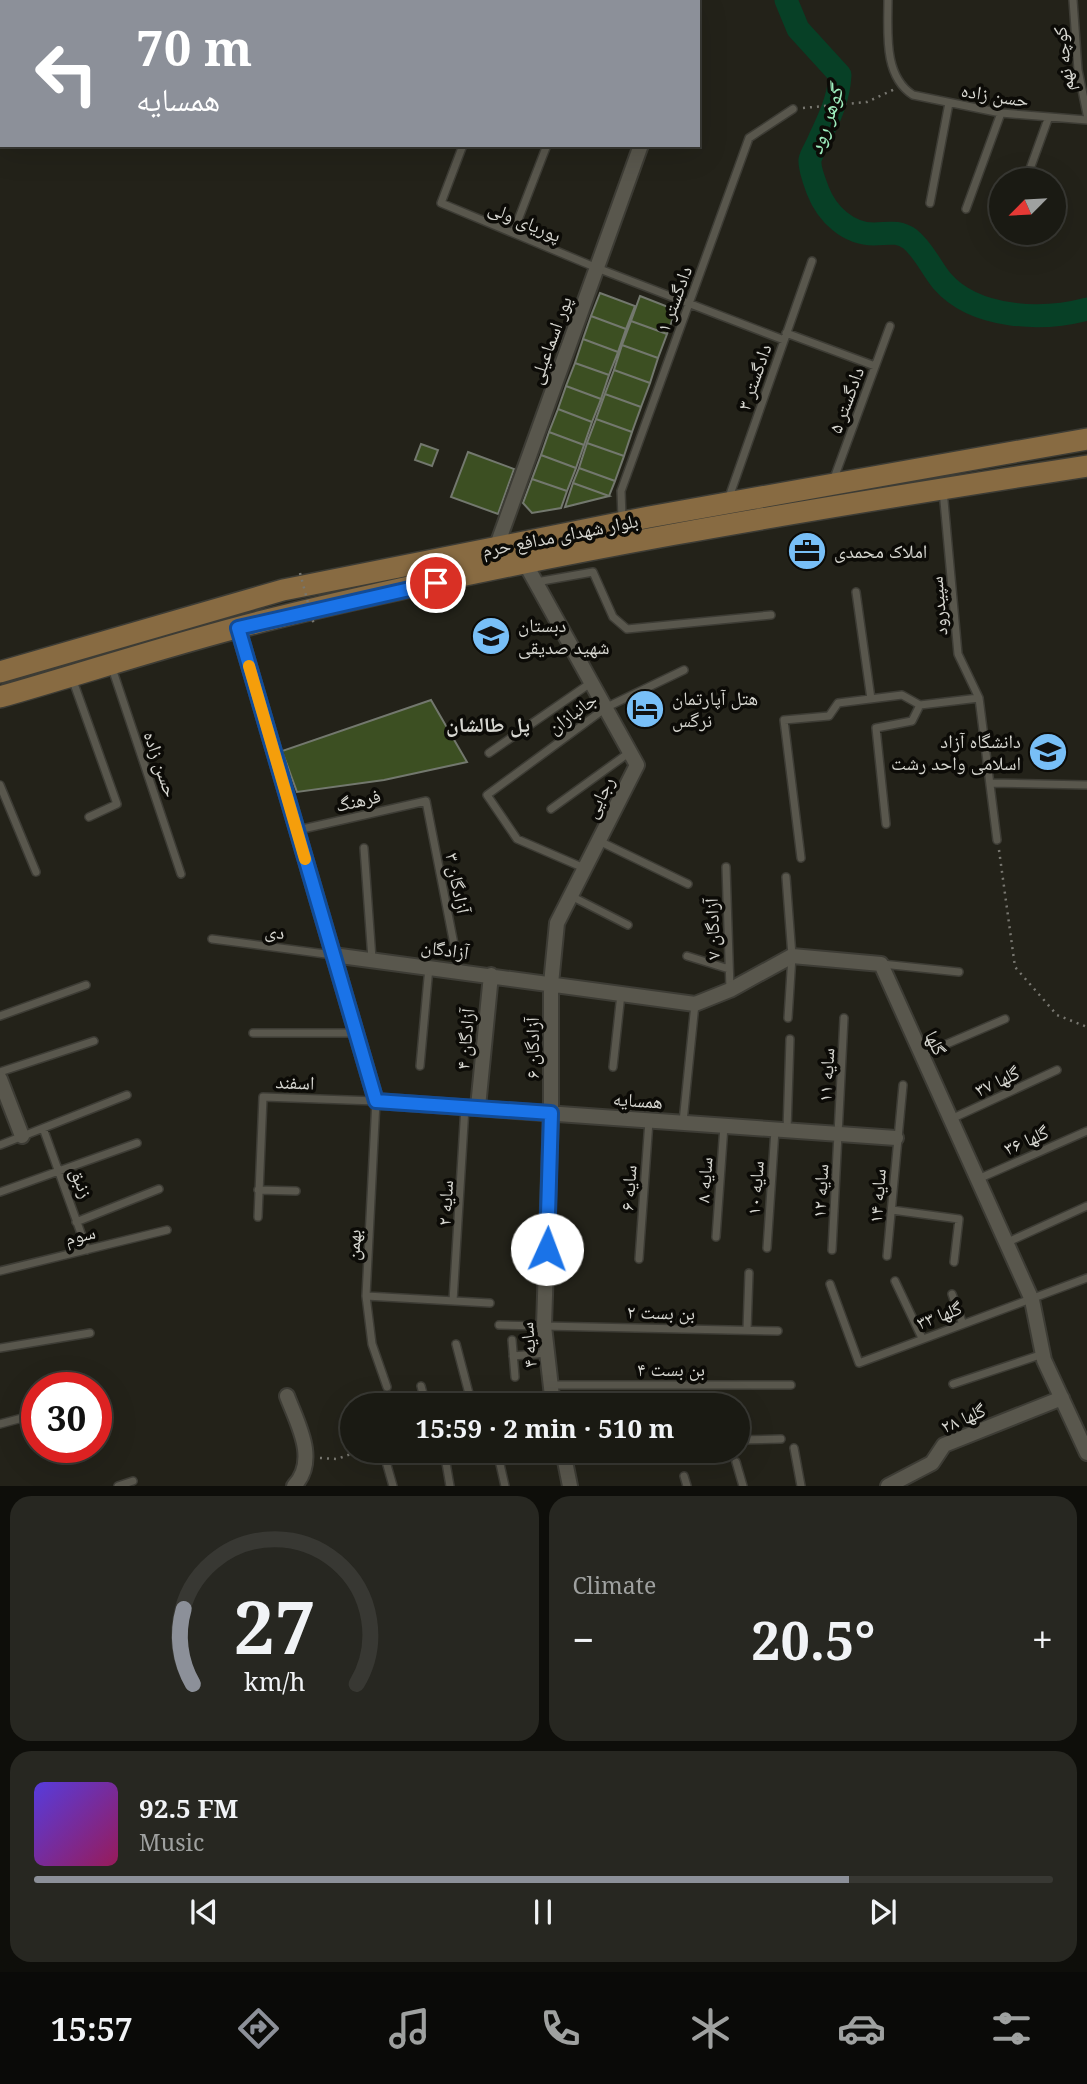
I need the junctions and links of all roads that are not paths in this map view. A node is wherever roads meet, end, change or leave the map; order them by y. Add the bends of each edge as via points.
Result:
1 (888, 0) edge
2 (1073, 0) edge
3 (949, 103) junction
4 (793, 109) dead end
5 (1001, 113) junction
6 (1087, 114) edge
7 (1048, 119) junction
8 (1087, 120) edge
9 (462, 147) edge
10 (546, 147) edge
11 (640, 147) edge
12 (1030, 168) edge
13 (930, 203) dead end
14 (966, 209) dead end
15 (513, 233) junction
16 (812, 261) dead end
17 (597, 268) junction
18 (689, 304) junction
19 (890, 326) dead end
20 (785, 336) junction
21 (875, 366) junction
22 (1087, 439) edge
23 (1087, 466) edge
24 (831, 485) junction
25 (943, 489) junction
26 (726, 503) junction
27 (623, 523) junction
28 (496, 548) junction
29 (531, 573) junction
30 (856, 592) dead end
31 (771, 615) dead end
32 (238, 628) junction
33 (110, 665) junction
34 (684, 670) dead end
35 (0, 672) edge
36 (72, 676) junction
37 (593, 682) junction
38 (0, 696) edge
39 (979, 698) junction
40 (871, 699) junction
41 (920, 705) junction
42 (607, 707) junction
43 (631, 752) junction
44 (489, 753) dead end
45 (990, 783) junction
46 (0, 785) edge
47 (1087, 785) edge
48 (426, 801) joint
49 (551, 809) dead end
50 (89, 817) dead end
51 (886, 824) dead end
52 (296, 830) junction
53 (997, 840) road end
54 (599, 841) junction
55 (364, 848) dead end
56 (801, 859) dead end
57 (726, 867) dead end
58 (585, 869) junction
59 (36, 872) dead end
60 (181, 874) dead end
61 (786, 877) dead end
62 (688, 884) dead end
63 (571, 895) junction
64 (628, 925) dead end
65 (212, 939) dead end
66 (333, 955) junction
67 (687, 956) dead end
68 (792, 956) junction
69 (372, 959) junction
70 (881, 964) junction
71 (429, 966) junction
72 (729, 969) junction
73 (459, 970) junction
74 (958, 972) dead end
75 (491, 975) junction
76 (551, 984) junction
77 (86, 985) dead end
78 (730, 990) junction
79 (621, 993) junction
80 (695, 1004) junction
81 (0, 1016) edge
82 (789, 1018) dead end
83 (844, 1018) dead end
84 (1005, 1019) dead end
85 (253, 1033) dead end
86 (358, 1033) junction
87 (790, 1039) dead end
88 (94, 1041) dead end
89 (921, 1055) junction
90 (420, 1066) dead end
91 (613, 1068) dead end
92 (1057, 1070) dead end
93 (0, 1072) edge
94 (0, 1079) edge
95 (903, 1085) dead end
96 (127, 1095) dead end
97 (376, 1101) junction
98 (471, 1107) junction
99 (551, 1113) junction
100 (649, 1120) junction
101 (950, 1120) junction
102 (683, 1123) junction
103 (724, 1126) junction
104 (43, 1128) junction
105 (781, 1130) junction
106 (1087, 1131) edge
107 (839, 1134) junction
108 (22, 1136) junction
109 (896, 1138) junction
110 (137, 1143) dead end
111 (0, 1144) edge
112 (57, 1171) junction
113 (978, 1179) junction
114 (159, 1189) dead end
115 (258, 1190) junction
116 (296, 1191) dead end
117 (0, 1192) edge
118 (1087, 1206) edge
119 (892, 1210) junction
120 (258, 1217) dead end
121 (76, 1222) junction
122 (167, 1230) dead end
123 (716, 1237) dead end
124 (1008, 1242) junction
125 (767, 1248) dead end
126 (87, 1250) junction
127 (832, 1250) dead end
128 (887, 1256) dead end
129 (639, 1259) dead end
130 (954, 1262) dead end
131 (0, 1271) edge
132 (749, 1273) dead end
133 (1087, 1278) edge
134 (895, 1280) dead end
135 (830, 1284) dead end
136 (952, 1294) dead end
137 (366, 1296) junction
138 (1032, 1300) junction
139 (453, 1301) junction
140 (490, 1303) dead end
141 (962, 1322) junction
142 (499, 1325) dead end
143 (544, 1326) junction
144 (747, 1330) junction
145 (778, 1331) dead end
146 (90, 1332) dead end
147 (922, 1338) junction
148 (512, 1340) dead end
149 (456, 1344) dead end
150 (0, 1348) edge
151 (547, 1353) junction
152 (1043, 1354) junction
153 (513, 1356) junction
154 (515, 1377) dead end
155 (953, 1384) dead end
156 (551, 1385) junction
157 (791, 1385) dead end
158 (421, 1386) dead end
159 (387, 1387) dead end
160 (423, 1393) edge
161 (469, 1393) edge
162 (551, 1393) edge
163 (287, 1396) dead end
164 (1062, 1398) junction
165 (21, 1418) edge
166 (0, 1424) edge
167 (781, 1439) dead end
168 (750, 1440) edge
169 (794, 1448) dead end
170 (1087, 1453) edge
171 (387, 1463) edge
172 (446, 1463) edge
173 (500, 1463) edge
174 (565, 1463) edge
175 (736, 1463) edge
176 (684, 1476) dead end
177 (133, 1481) dead end
178 (118, 1486) edge
179 (294, 1486) edge
180 (393, 1486) edge
181 (450, 1486) edge
182 (505, 1486) edge
183 (570, 1486) edge
184 (687, 1486) edge
185 (743, 1486) edge
186 (801, 1486) edge
187 (888, 1486) edge

1 - 3 lane, حسن زاده via 891,69 901,87 913,95
2 - 6 lane, کوچه نهم via 1078,70
3 - 5 lane, حسن زاده
3 - 13 lane
4 - 18 lane, دادگستر ۱ via 749,138
5 - 7 lane, حسن زاده
5 - 14 lane
7 - 8 lane, حسن زاده
7 - 12 lane
9 - 15 lane, پوریای ولی via 441,203
10 - 15 lane
11 - 17 street, پور اسماعیلی
15 - 17 lane, پوریای ولی
16 - 20 lane, دادگستر ۳
17 - 18 lane, پوریای ولی
17 - 28 street, پور اسماعیلی
18 - 20 lane, پوریای ولی
18 - 27 lane, دادگستر ۱ via 621,491
19 - 21 lane, دادگستر ۵
20 - 21 lane, پوریای ولی
20 - 26 lane, دادگستر ۳
21 - 24 lane, دادگستر ۵
22 - 24 main road, بلوار شهدای مدافع حرم
23 - 25 main road, بلوار شهدای مدافع حرم
24 - 26 main road, بلوار شهدای مدافع حرم
25 - 29 main road, بلوار شهدای مدافع حرم
25 - 39 lane, سپیدرود via 958,654
26 - 27 main road, بلوار شهدای مدافع حرم
27 - 28 main road, بلوار شهدای مدافع حرم
28 - 35 main road, بلوار شهدای مدافع حرم via 283,590
29 - 31 lane via 593,572 614,617 627,629
29 - 32 main road, بلوار شهدای مدافع حرم
29 - 37 street
30 - 40 lane
32 - 33 main road, بلوار شهدای مدافع حرم
32 - 52 street
33 - 36 main road, بلوار شهدای مدافع حرم
33 - 60 lane, حسن زاده
34 - 42 lane, جانبازان
36 - 38 main road, بلوار شهدای مدافع حرم
36 - 50 lane via 117,804
37 - 42 street
37 - 44 lane
39 - 41 lane
39 - 45 lane, سپیدرود
40 - 41 lane via 902,695
40 - 56 lane via 838,703 829,716 785,720
41 - 51 lane via 912,720 876,728
42 - 43 street
42 - 58 lane, جانبازان via 487,795 517,839
43 - 49 lane
43 - 54 street, رجایی via 637,765
45 - 47 lane
45 - 53 lane, سپیدرود
46 - 59 lane
48 - 52 lane, فرهنگ
48 - 73 lane, آزادگان ۳
52 - 66 street
54 - 58 street, رجایی
54 - 62 lane
55 - 69 lane
57 - 72 lane, آزادگان ۷
58 - 63 street, رجایی
61 - 68 lane
63 - 64 lane
63 - 76 street, رجایی via 557,923
65 - 66 lane, دی
66 - 69 street, آزادگان
66 - 86 street
67 - 72 lane
68 - 70 street
68 - 78 street
68 - 82 lane
69 - 71 street, آزادگان
70 - 74 lane
70 - 89 street, گلها
71 - 73 street, آزادگان
71 - 90 lane
72 - 78 lane, آزادگان ۷
73 - 75 street, آزادگان
75 - 76 street, آزادگان
75 - 98 street, آزادگان ۴
76 - 79 street
76 - 99 street, آزادگان ۶
77 - 81 lane
78 - 80 street
79 - 80 street
79 - 91 lane
80 - 102 lane
83 - 107 lane, سایه ۱۱
84 - 89 lane
85 - 86 lane
86 - 97 street
87 - 105 lane, سایه ۱۰
88 - 93 lane
89 - 101 street, گلها
92 - 101 lane, گلها ۳۷
94 - 108 street
95 - 109 lane, سایه ۱۴
96 - 104 lane
97 - 98 street, همسایه
97 - 115 lane, اسفند via 263,1097
97 - 137 lane, بهمن
98 - 99 street, همسایه
98 - 139 lane, سایه ۲
99 - 100 street, همسایه
99 - 143 street, سایه ۴
100 - 102 street, همسایه
100 - 129 lane, سایه ۶
101 - 113 street, گلها
102 - 103 street, همسایه
103 - 105 street, همسایه
103 - 123 lane, سایه ۸
104 - 108 lane
104 - 112 lane, زنبق
105 - 107 street, همسایه
105 - 125 lane, سایه ۱۰
106 - 113 lane, گلها ۳۶
107 - 109 street, همسایه
107 - 127 lane, سایه ۱۲
108 - 111 lane
109 - 119 lane, سایه ۱۴
110 - 112 lane
112 - 117 lane
112 - 121 lane, زنبق
113 - 124 street, گلها
114 - 121 lane
115 - 116 lane
115 - 120 lane, اسفند
118 - 124 lane
119 - 128 lane, سایه ۱۴
119 - 130 lane via 960,1219
121 - 126 lane, زنبق
122 - 126 lane, سوم
124 - 138 street, گلها
126 - 131 lane, سوم
132 - 144 lane
133 - 138 lane, گلها ۳۳
134 - 147 lane
135 - 147 lane, گلها ۳۳ via 859,1363
136 - 141 lane
137 - 139 lane
137 - 159 lane, بهمن via 372,1344
138 - 141 lane, گلها ۳۳
138 - 152 street, گلها
139 - 140 lane
141 - 147 lane, گلها ۳۳
142 - 143 lane, بن بست ۲
143 - 144 lane, بن بست ۲
143 - 151 street, سایه ۴
144 - 145 lane, بن بست ۲
146 - 150 lane
148 - 153 lane
149 - 161 lane
151 - 153 lane
151 - 156 street, سایه ۴
152 - 155 lane
152 - 164 street, گلها
153 - 154 lane
156 - 157 lane, بن بست ۴
156 - 162 street, سایه ۴
158 - 160 lane
163 - 179 street via 305,1441 306,1458
164 - 170 street, گلها
164 - 187 street, گلها ۲۸ via 944,1445 932,1463
165 - 166 lane
167 - 168 lane
169 - 186 lane
171 - 180 lane
172 - 181 lane
173 - 182 lane
174 - 183 street
175 - 185 lane
176 - 184 lane
177 - 178 lane

